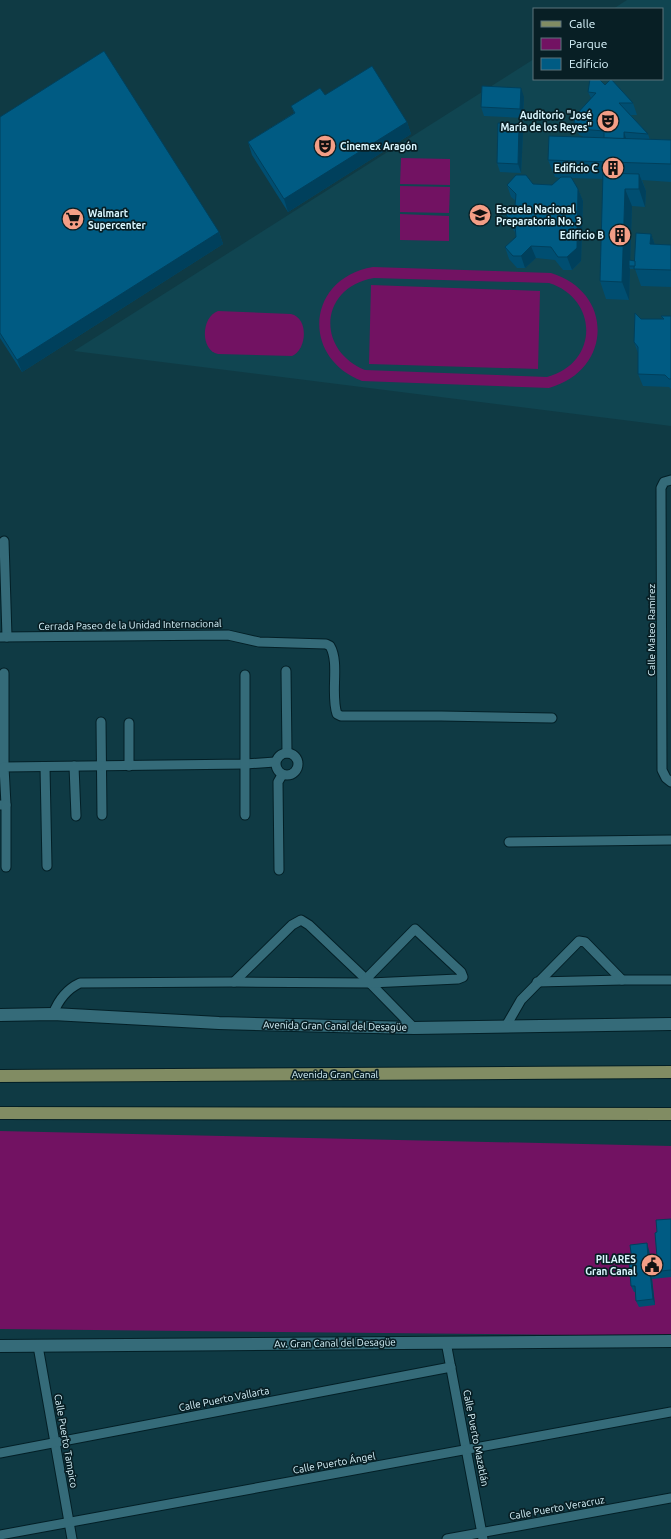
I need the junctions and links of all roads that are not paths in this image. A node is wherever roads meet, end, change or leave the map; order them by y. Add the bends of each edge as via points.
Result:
1 (668, 481) edge
2 (4, 541) dead end
3 (667, 556) edge
4 (667, 630) edge
5 (3, 637) edge
6 (286, 671) dead end
7 (4, 673) dead end
8 (246, 675) dead end
9 (661, 707) junction
10 (671, 707) edge
11 (552, 718) dead end
12 (101, 722) dead end
13 (129, 723) dead end
14 (287, 753) junction
15 (275, 762) junction
16 (245, 764) junction
17 (102, 765) junction
18 (74, 766) junction
19 (130, 766) junction
20 (4, 767) junction
21 (45, 767) junction
22 (282, 775) junction
23 (668, 780) edge
24 (3, 804) edge
25 (102, 815) dead end
26 (245, 815) dead end
27 (76, 816) dead end
28 (670, 841) edge
29 (509, 842) dead end
30 (47, 866) dead end
31 (6, 867) dead end
32 (278, 870) dead end
33 (622, 980) junction
34 (671, 980) edge
35 (368, 981) junction
36 (234, 982) junction
37 (537, 982) junction
38 (53, 1014) junction
39 (0, 1015) edge
40 (671, 1024) edge
41 (506, 1026) junction
42 (414, 1028) junction
43 (671, 1072) edge
44 (0, 1076) edge
45 (0, 1113) edge
46 (671, 1114) edge
47 (671, 1341) edge
48 (446, 1342) junction
49 (0, 1346) edge
50 (38, 1346) junction
51 (451, 1367) junction
52 (671, 1412) edge
53 (55, 1443) junction
54 (467, 1450) junction
55 (0, 1453) edge
56 (671, 1498) edge
57 (69, 1522) junction
58 (0, 1535) edge
59 (483, 1536) edge
60 (72, 1539) edge
61 (447, 1539) edge

1 - 3 street, Calle Mateo Ramírez via 662,488
2 - 5 street
3 - 4 street, Calle Mateo Ramírez
4 - 9 street, Calle Mateo Ramírez
5 - 11 street, Cerrada Paseo de la Unidad Internacional via 228,635 258,642 322,644 330,646 333,654 335,708 341,716
6 - 14 street
7 - 20 street
8 - 16 street
9 - 10 street
9 - 23 street, Calle Mateo Ramírez via 662,770
12 - 17 street
13 - 19 street
14 - 15 street via 280,755
14 - 22 street via 297,759 298,767 294,774
15 - 16 street
15 - 22 street via 276,770
16 - 19 street
16 - 26 street
17 - 18 street
17 - 19 street
17 - 25 street
18 - 21 street
18 - 27 street
20 - 21 street
20 - 24 street
21 - 30 street
22 - 32 street via 278,782
24 - 31 street
28 - 29 street
33 - 34 street
33 - 37 street
33 - 37 street via 582,940
35 - 35 street via 415,929 463,974 463,977 458,979
35 - 36 street
35 - 36 street via 309,924 301,920 292,925
35 - 42 street
36 - 38 street via 80,984 75,985 58,1002
37 - 41 street via 521,1000
38 - 39 street, Avenida Gran Canal del Desagüe
38 - 42 street, Avenida Gran Canal del Desagüe via 219,1023
40 - 41 street, Avenida Gran Canal del Desagüe
41 - 42 street, Avenida Gran Canal del Desagüe
43 - 44 main road, Avenida Gran Canal
45 - 46 main road
47 - 48 street, Av. Gran Canal del Desagüe
48 - 50 street, Av. Gran Canal del Desagüe
48 - 51 street, Calle Puerto Mazatlán
49 - 50 street, Av. Gran Canal del Desagüe
50 - 53 street, Calle Puerto Tampico
51 - 53 street, Calle Puerto Vallarta
51 - 54 street, Calle Puerto Mazatlán
52 - 54 street, Calle Puerto Ángel
53 - 55 street, Calle Puerto Vallarta
53 - 57 street, Calle Puerto Tampico
54 - 57 street, Calle Puerto Ángel
54 - 59 street, Calle Puerto Mazatlán
56 - 59 street, Calle Puerto Veracruz
57 - 58 street, Calle Puerto Ángel
57 - 60 street, Calle Puerto Tampico
59 - 61 street, Calle Puerto Veracruz

